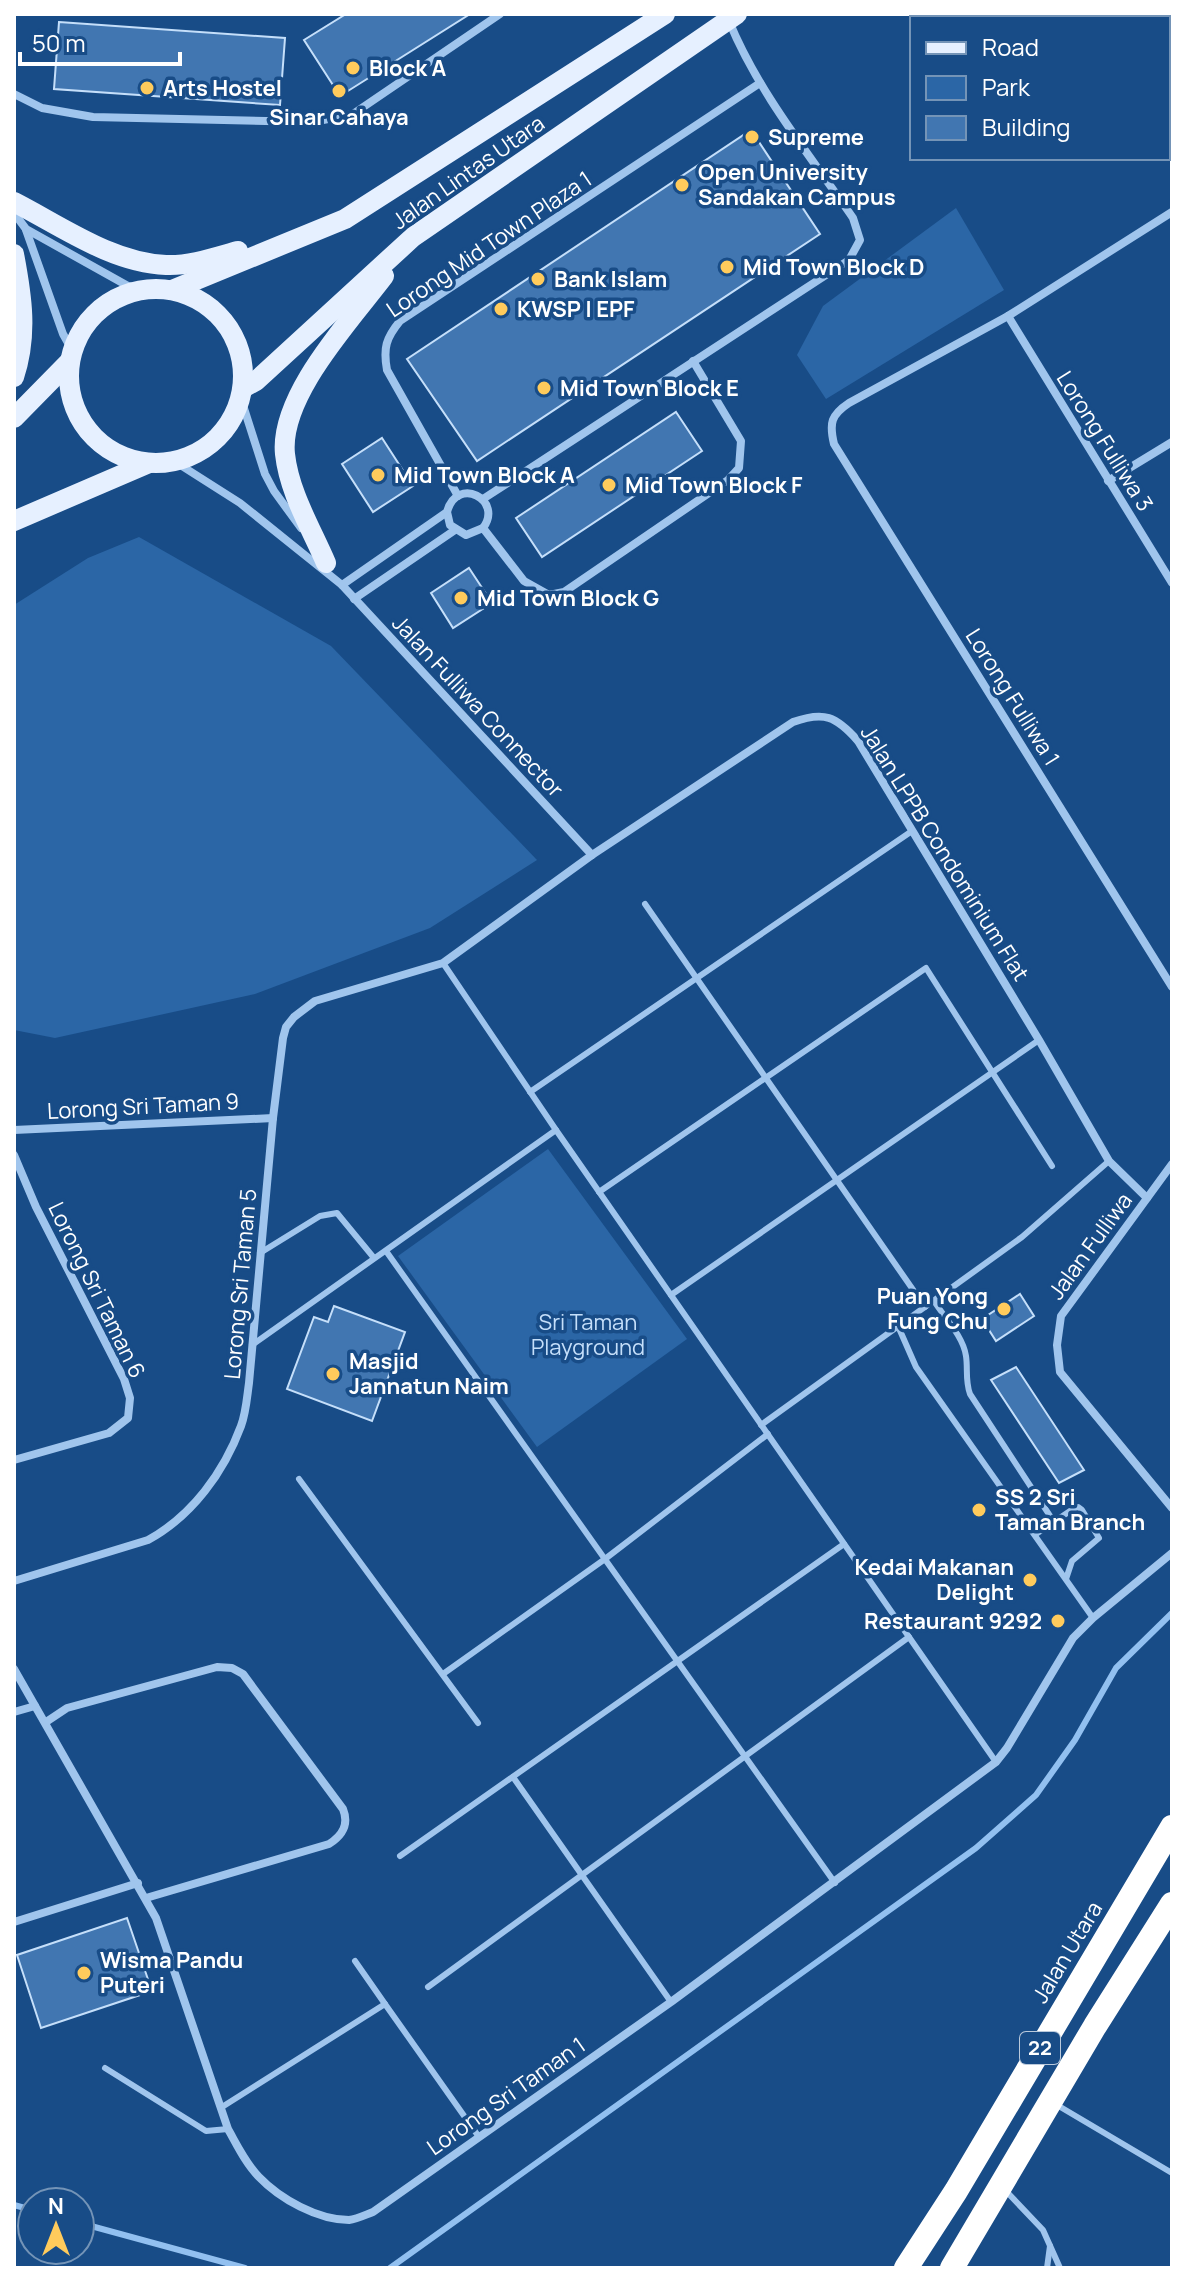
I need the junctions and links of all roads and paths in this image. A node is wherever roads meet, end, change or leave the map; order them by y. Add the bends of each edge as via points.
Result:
1 (500, 14) edge
2 (665, 14) edge
3 (733, 17) edge
4 (760, 83) junction
5 (14, 94) edge
6 (14, 202) edge
7 (1172, 212) edge
8 (14, 213) edge
9 (345, 219) junction
10 (26, 229) junction
11 (413, 237) junction
12 (14, 254) edge
13 (143, 289) junction
14 (172, 290) junction
15 (1008, 316) junction
16 (70, 356) junction
17 (693, 361) junction
18 (14, 377) edge
19 (242, 394) junction
20 (14, 418) edge
21 (1172, 442) edge
22 (174, 461) junction
23 (149, 463) junction
24 (1108, 481) junction
25 (458, 496) junction
26 (483, 499) junction
27 (447, 512) junction
28 (14, 521) edge
29 (483, 528) junction
30 (455, 530) junction
31 (326, 563) junction
32 (1172, 583) edge
33 (340, 584) junction
34 (354, 599) junction
35 (912, 831) junction
36 (592, 855) junction
37 (645, 904) dead end
38 (443, 963) junction
39 (696, 978) junction
40 (1172, 987) edge
41 (1039, 1040) junction
42 (993, 1071) junction
43 (765, 1077) junction
44 (530, 1092) junction
45 (273, 1118) junction
46 (14, 1130) edge
47 (556, 1130) junction
48 (14, 1155) edge
49 (1109, 1161) junction
50 (1172, 1164) edge
51 (1052, 1166) dead end
52 (836, 1180) junction
53 (599, 1192) junction
54 (1147, 1198) junction
55 (386, 1251) junction
56 (260, 1253) junction
57 (374, 1258) junction
58 (671, 1295) junction
59 (934, 1301) junction
60 (925, 1307) junction
61 (898, 1326) junction
62 (252, 1345) junction
63 (761, 1425) junction
64 (768, 1434) junction
65 (14, 1460) edge
66 (299, 1479) dead end
67 (1171, 1504) edge
68 (1054, 1522) junction
69 (1036, 1534) junction
70 (844, 1544) junction
71 (1172, 1553) edge
72 (605, 1559) junction
73 (1066, 1579) junction
74 (14, 1581) edge
75 (1093, 1618) junction
76 (909, 1637) junction
77 (678, 1661) junction
78 (14, 1669) edge
79 (443, 1674) junction
80 (35, 1706) junction
81 (14, 1712) edge
82 (46, 1722) junction
83 (478, 1723) dead end
84 (745, 1756) junction
85 (996, 1762) junction
86 (513, 1777) junction
87 (1172, 1827) edge
88 (400, 1856) dead end
89 (582, 1875) junction
90 (138, 1883) junction
91 (835, 1883) junction
92 (146, 1898) junction
93 (1172, 1904) edge
94 (14, 1922) edge
95 (355, 1961) dead end
96 (428, 1987) dead end
97 (671, 2002) junction
98 (385, 2004) junction
99 (105, 2068) dead end
100 (1050, 2101) junction
101 (222, 2107) junction
102 (228, 2129) junction
103 (479, 2137) junction
104 (1172, 2173) edge
105 (1002, 2187) junction
106 (956, 2191) junction
107 (986, 2212) junction
108 (1050, 2246) junction
109 (906, 2268) edge
110 (952, 2268) edge
111 (1047, 2268) edge
112 (1060, 2268) edge

1 - 5 street via 353,114 313,122 93,117 42,108
2 - 9 main road, Jalan Lintas Utara
3 - 4 street via 738,45
3 - 11 main road, Jalan Lintas Utara
4 - 17 street via 853,218 860,240 849,260
4 - 25 street, Lorong Mid Town Plaza 1 via 400,321 388,336 387,370
6 - 9 main road via 115,254 169,265 219,257
7 - 15 street
8 - 10 street
9 - 14 main road, Jalan Lintas Utara
10 - 13 street via 128,286
10 - 16 street
11 - 19 main road, Jalan Lintas Utara
11 - 31 main road via 303,385 285,433 291,482
12 - 18 main road via 23,330
13 - 14 main road
13 - 16 main road via 112,300 87,321
14 - 19 main road via 203,302 227,324 241,355
15 - 24 street, Lorong Fulliwa 3
15 - 40 street, Lorong Fulliwa 1 via 836,411 830,425 834,444
16 - 20 main road
16 - 23 main road via 69,391 79,418 97,440 121,456
17 - 26 street
17 - 29 street via 741,441 739,468 728,480 564,592 549,595 524,581
19 - 22 main road via 216,439
19 - 31 street, Jalan Fulliwa Connector via 270,482
21 - 24 street
22 - 23 main road
22 - 33 street, Jalan Fulliwa Connector via 240,503
23 - 28 main road
24 - 32 street, Lorong Fulliwa 3
25 - 26 street via 471,493
25 - 27 street
26 - 29 street via 488,510
27 - 30 street
27 - 33 street
29 - 30 street via 466,535
30 - 34 street
31 - 33 street, Jalan Fulliwa Connector
33 - 34 street, Jalan Fulliwa Connector
34 - 36 street, Jalan Fulliwa Connector
35 - 36 street, Jalan LPPB Condominium Flat via 858,741 845,726 815,714 793,722
35 - 39 lane
35 - 41 street, Jalan LPPB Condominium Flat
36 - 38 street, Jalan LPPB Condominium Flat
37 - 39 lane
38 - 44 lane
38 - 45 street, Lorong Sri Taman 5 via 303,1008 286,1027
39 - 43 lane
39 - 44 lane
41 - 42 lane
41 - 49 street, Jalan LPPB Condominium Flat
42 - 43 lane via 926,968
42 - 51 lane
42 - 52 lane
43 - 52 lane
43 - 53 lane
44 - 47 lane
45 - 46 street, Lorong Sri Taman 9
45 - 56 street, Lorong Sri Taman 5
47 - 53 lane
47 - 55 lane
48 - 65 street, Lorong Sri Taman 6 via 130,1398 128,1418 109,1433
49 - 54 street, Jalan LPPB Condominium Flat
49 - 59 lane via 1022,1237
50 - 54 street, Jalan Fulliwa
52 - 58 lane
52 - 60 lane
53 - 58 lane
54 - 67 street, Jalan Fulliwa via 1061,1316 1057,1345 1060,1372
55 - 57 lane
55 - 72 lane
56 - 57 lane via 320,1216 337,1213
56 - 62 street, Lorong Sri Taman 5
57 - 62 lane
58 - 63 lane
59 - 60 lane
59 - 68 lane via 963,1345 970,1394
60 - 61 lane
61 - 63 lane
61 - 69 lane via 916,1367
62 - 74 street, Lorong Sri Taman 5 via 242,1424 209,1486 181,1518 148,1540
63 - 64 lane
64 - 70 lane
64 - 72 lane
66 - 79 lane
68 - 69 lane
68 - 73 lane via 1078,1507 1099,1538 1072,1561
69 - 73 lane
70 - 76 lane
70 - 77 lane
71 - 75 street, Lorong Sri Taman 1
72 - 77 lane
72 - 79 lane
73 - 75 lane
75 - 85 street, Lorong Sri Taman 1 via 1073,1638
76 - 84 lane
76 - 85 lane
77 - 84 lane
77 - 86 lane
78 - 80 street, Lorong Sri Taman 1
79 - 83 lane
80 - 81 street
80 - 82 street, Lorong Sri Taman 1
82 - 90 street, Lorong Sri Taman 1
82 - 92 street via 67,1708 217,1667 232,1668 243,1674 343,1809 344,1829 329,1844
84 - 89 lane
84 - 91 lane
85 - 91 street, Lorong Sri Taman 1
86 - 88 lane
86 - 89 lane
87 - 106 highway, Jalan Utara / 22
89 - 96 lane
89 - 97 lane
90 - 92 street, Lorong Sri Taman 1
90 - 94 street
91 - 97 street, Lorong Sri Taman 1
92 - 101 street, Lorong Sri Taman 1
93 - 100 highway, 22
95 - 98 lane
97 - 103 street, Lorong Sri Taman 1
98 - 101 lane
98 - 103 lane
99 - 102 lane via 206,2131
100 - 104 lane
100 - 105 highway, 22
101 - 102 street, Lorong Sri Taman 1
102 - 103 street, Lorong Sri Taman 1 via 258,2177 280,2194 329,2218 353,2220 373,2212
105 - 107 highway, 22
105 - 108 lane via 1043,2230
106 - 107 highway via 976,2194
106 - 109 highway, Jalan Utara / 22
107 - 110 highway, 22
108 - 111 lane
108 - 112 lane

